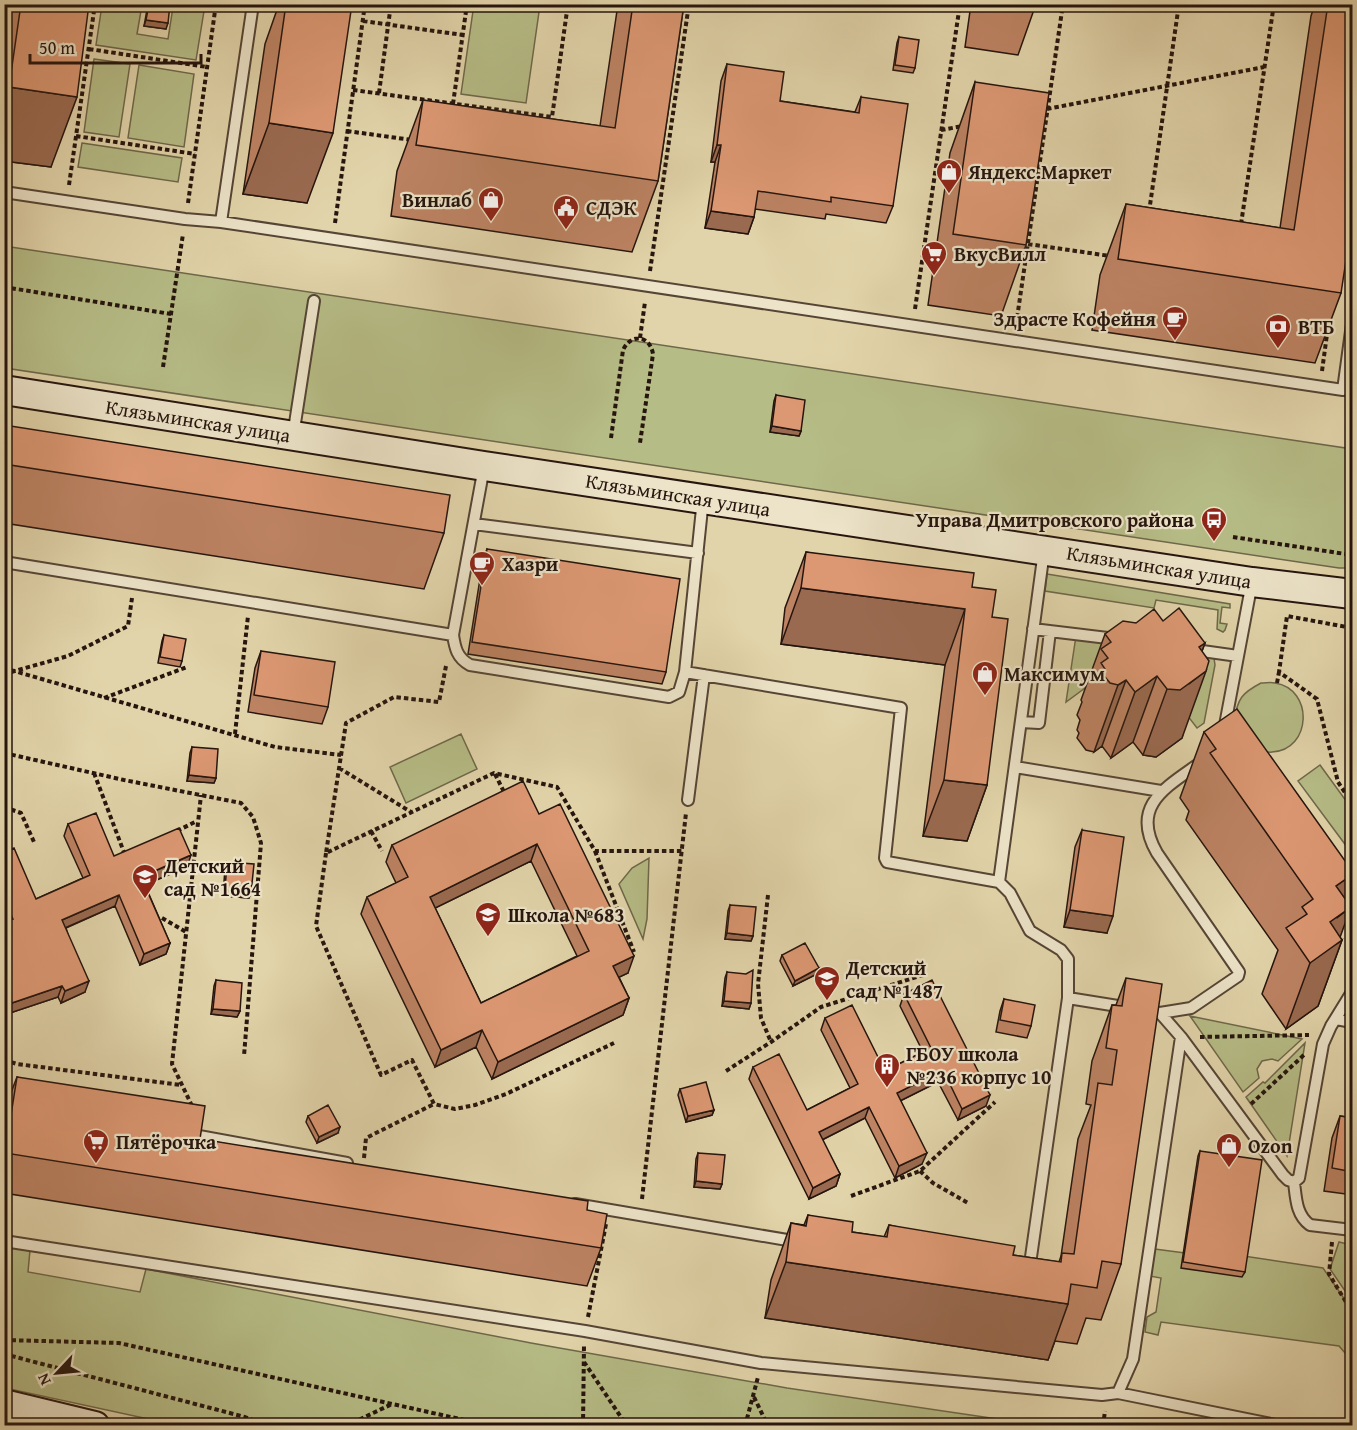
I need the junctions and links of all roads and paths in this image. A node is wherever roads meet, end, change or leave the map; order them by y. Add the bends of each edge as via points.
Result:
1 (95, 4) edge
2 (216, 4) edge
3 (253, 4) edge
4 (365, 4) edge
5 (391, 4) edge
6 (467, 4) edge
7 (568, 4) edge
8 (689, 4) edge
9 (960, 4) edge
10 (1063, 4) edge
11 (1179, 4) edge
12 (1274, 4) edge
13 (1287, 4) edge
14 (1322, 10) dead end
15 (363, 21) junction
16 (388, 25) junction
17 (463, 35) junction
18 (88, 49) junction
19 (207, 67) junction
20 (1264, 67) junction
21 (1167, 86) junction
22 (353, 90) junction
23 (379, 93) junction
24 (453, 104) junction
25 (1048, 109) junction
26 (1038, 111) edge
27 (552, 117) junction
28 (964, 125) dead end
29 (551, 127) edge
30 (941, 130) junction
31 (347, 131) junction
32 (76, 136) junction
33 (417, 141) edge
34 (195, 154) junction
35 (190, 188) dead end
36 (4, 192) edge
37 (67, 201) junction
38 (337, 208) dead end
39 (1148, 214) edge
40 (221, 222) junction
41 (1240, 228) edge
42 (1028, 244) junction
43 (181, 245) dead end
44 (1119, 257) edge
45 (647, 286) junction
46 (4, 287) edge
47 (314, 301) dead end
48 (171, 314) junction
49 (1328, 324) edge
50 (1353, 324) edge
51 (912, 326) junction
52 (640, 338) junction
53 (1013, 341) junction
54 (163, 367) dead end
55 (1322, 371) dead end
56 (4, 390) edge
57 (293, 436) junction
58 (610, 438) dead end
59 (640, 442) dead end
60 (484, 466) junction
61 (703, 499) junction
62 (474, 524) junction
63 (1233, 537) dead end
64 (1044, 549) junction
65 (698, 553) junction
66 (1353, 555) edge
67 (4, 562) edge
68 (1252, 582) junction
69 (134, 583) junction
70 (1353, 594) edge
71 (250, 602) junction
72 (1353, 628) edge
73 (1033, 629) junction
74 (1050, 631) junction
75 (453, 635) junction
76 (1132, 642) edge
77 (1179, 648) edge
78 (1238, 656) junction
79 (187, 667) dead end
80 (4, 668) edge
81 (16, 671) junction
82 (685, 672) junction
83 (1280, 672) junction
84 (4, 675) edge
85 (704, 675) junction
86 (1277, 683) dead end
87 (104, 698) junction
88 (1021, 722) junction
89 (234, 734) junction
90 (1234, 738) edge
91 (4, 753) edge
92 (341, 755) junction
93 (1207, 758) edge
94 (1015, 767) junction
95 (339, 768) junction
96 (94, 773) junction
97 (494, 773) junction
98 (1161, 791) junction
99 (506, 794) edge
100 (201, 795) junction
101 (688, 800) joint
102 (1353, 803) edge
103 (4, 807) edge
104 (411, 812) junction
105 (198, 821) junction
106 (371, 831) junction
107 (167, 836) edge
108 (34, 842) dead end
109 (135, 850) edge
110 (382, 851) dead end
111 (595, 851) junction
112 (682, 851) junction
113 (326, 853) junction
114 (1332, 874) edge
115 (999, 882) junction
116 (768, 895) dead end
117 (1353, 903) edge
118 (162, 918) edge
119 (186, 932) junction
120 (634, 952) edge
121 (923, 975) dead end
122 (1353, 992) edge
123 (1068, 998) junction
124 (1160, 1013) junction
125 (1336, 1019) junction
126 (1353, 1022) edge
127 (1326, 1034) junction
128 (1181, 1037) junction
129 (771, 1042) junction
130 (614, 1043) dead end
131 (244, 1056) dead end
132 (4, 1060) edge
133 (726, 1071) dead end
134 (182, 1085) junction
135 (995, 1102) dead end
136 (434, 1104) junction
137 (1239, 1115) junction
138 (174, 1132) edge
139 (208, 1138) junction
140 (363, 1165) joint
141 (920, 1171) junction
142 (1294, 1182) junction
143 (851, 1196) dead end
144 (562, 1201) edge
145 (968, 1203) dead end
146 (641, 1215) junction
147 (1334, 1227) junction
148 (1353, 1230) edge
149 (4, 1241) edge
150 (805, 1244) edge
151 (1028, 1282) edge
152 (1353, 1312) edge
153 (4, 1340) edge
154 (4, 1345) edge
155 (4, 1354) edge
156 (12, 1356) junction
157 (584, 1361) dead end
158 (761, 1363) junction
159 (1118, 1393) junction
160 (753, 1395) junction
161 (4, 1404) edge
162 (393, 1404) junction
163 (95, 1425) edge
164 (269, 1425) edge
165 (346, 1425) edge
166 (491, 1425) edge
167 (627, 1425) edge
168 (745, 1425) edge
169 (768, 1425) edge
170 (1281, 1425) edge

1 - 18 path
2 - 19 path
3 - 40 lane
4 - 15 path
5 - 16 path
6 - 17 path
7 - 27 path
8 - 45 path
9 - 30 path
10 - 25 path
11 - 21 path
12 - 20 path
13 - 14 path
15 - 16 path
15 - 22 path
16 - 17 path
16 - 23 path
17 - 24 path
18 - 19 path
18 - 32 path
19 - 34 path
20 - 21 path
20 - 41 path
21 - 25 path
21 - 39 path
22 - 23 path
22 - 31 path
23 - 24 path
24 - 27 path
25 - 26 path
25 - 42 path
27 - 29 path
28 - 30 path
30 - 51 path
31 - 33 path
31 - 38 path
32 - 34 path
32 - 37 path
34 - 35 path
36 - 37 lane
37 - 40 lane
40 - 45 lane
42 - 44 path
42 - 53 path
43 - 48 path
45 - 51 lane
45 - 52 path
46 - 48 path
47 - 57 lane
48 - 54 path
49 - 55 path
50 - 53 lane via 1343,390
51 - 53 lane
52 - 58 path via 633,338 623,350
52 - 59 path via 652,346 653,354
56 - 57 street, Клязьминская улица
57 - 60 street, Клязьминская улица
60 - 61 street, Клязьминская улица
60 - 62 lane
61 - 64 street, Клязьминская улица
61 - 65 lane
62 - 65 lane
62 - 75 lane
63 - 66 path
64 - 68 street, Клязьминская улица
64 - 73 lane
65 - 82 lane
67 - 69 lane
68 - 70 street, Клязьминская улица
68 - 78 lane
69 - 71 lane
69 - 81 path via 128,626 68,656
71 - 75 lane
71 - 89 path
72 - 83 path via 1287,616
73 - 74 lane
73 - 88 lane
74 - 76 lane
74 - 88 lane via 1039,723
75 - 82 lane via 458,654 470,665 672,697 679,692
75 - 92 path via 439,702 394,697 346,723
77 - 78 lane
78 - 90 lane via 1224,725
79 - 87 path
80 - 81 path
81 - 84 path
81 - 87 path
82 - 85 lane
83 - 86 path
83 - 102 path via 1317,699 1338,782
85 - 101 lane
85 - 115 lane via 902,708 887,862
87 - 89 path
88 - 94 lane
89 - 92 path via 275,747
91 - 96 path
92 - 95 path
93 - 98 lane
94 - 98 lane
94 - 115 lane
95 - 104 path
95 - 113 path
96 - 100 path
96 - 109 path via 125,855
97 - 99 path
97 - 104 path
97 - 111 path via 557,787
98 - 124 lane via 1148,815 1151,843 1239,972 1191,1008
100 - 105 path
100 - 131 path via 241,803 253,817 261,843
101 - 112 path
103 - 108 path via 21,813
104 - 106 path
105 - 107 path
105 - 119 path
106 - 110 path
106 - 113 path
111 - 112 path
111 - 120 path
112 - 146 path
113 - 136 path via 316,926 381,1075 412,1060
114 - 117 lane
115 - 123 lane via 1010,893 1030,931 1061,950 1068,959
116 - 129 path via 758,984 761,1018
118 - 119 path
119 - 134 path via 172,1064
121 - 129 path via 820,1007
122 - 125 lane
123 - 124 lane
123 - 151 lane
124 - 128 lane
125 - 126 lane
125 - 127 lane
127 - 128 path
127 - 137 path
127 - 142 lane via 1299,1178
128 - 137 lane
128 - 159 lane via 1133,1359
129 - 133 path
130 - 136 path via 506,1095 455,1108
132 - 134 path
134 - 139 path
135 - 141 path
136 - 140 path via 366,1138
137 - 142 lane via 1282,1174
138 - 139 lane
139 - 140 lane
141 - 143 path
141 - 145 path
142 - 147 lane via 1297,1207 1304,1221
144 - 146 lane
146 - 150 lane
147 - 148 lane
147 - 152 path via 1329,1274
149 - 158 lane
153 - 162 path via 119,1343
154 - 156 path
155 - 156 path
156 - 164 path
157 - 167 path
158 - 159 lane via 1102,1395
158 - 160 path
159 - 170 lane
160 - 168 path
160 - 169 path
161 - 163 street
162 - 165 path
162 - 166 path

